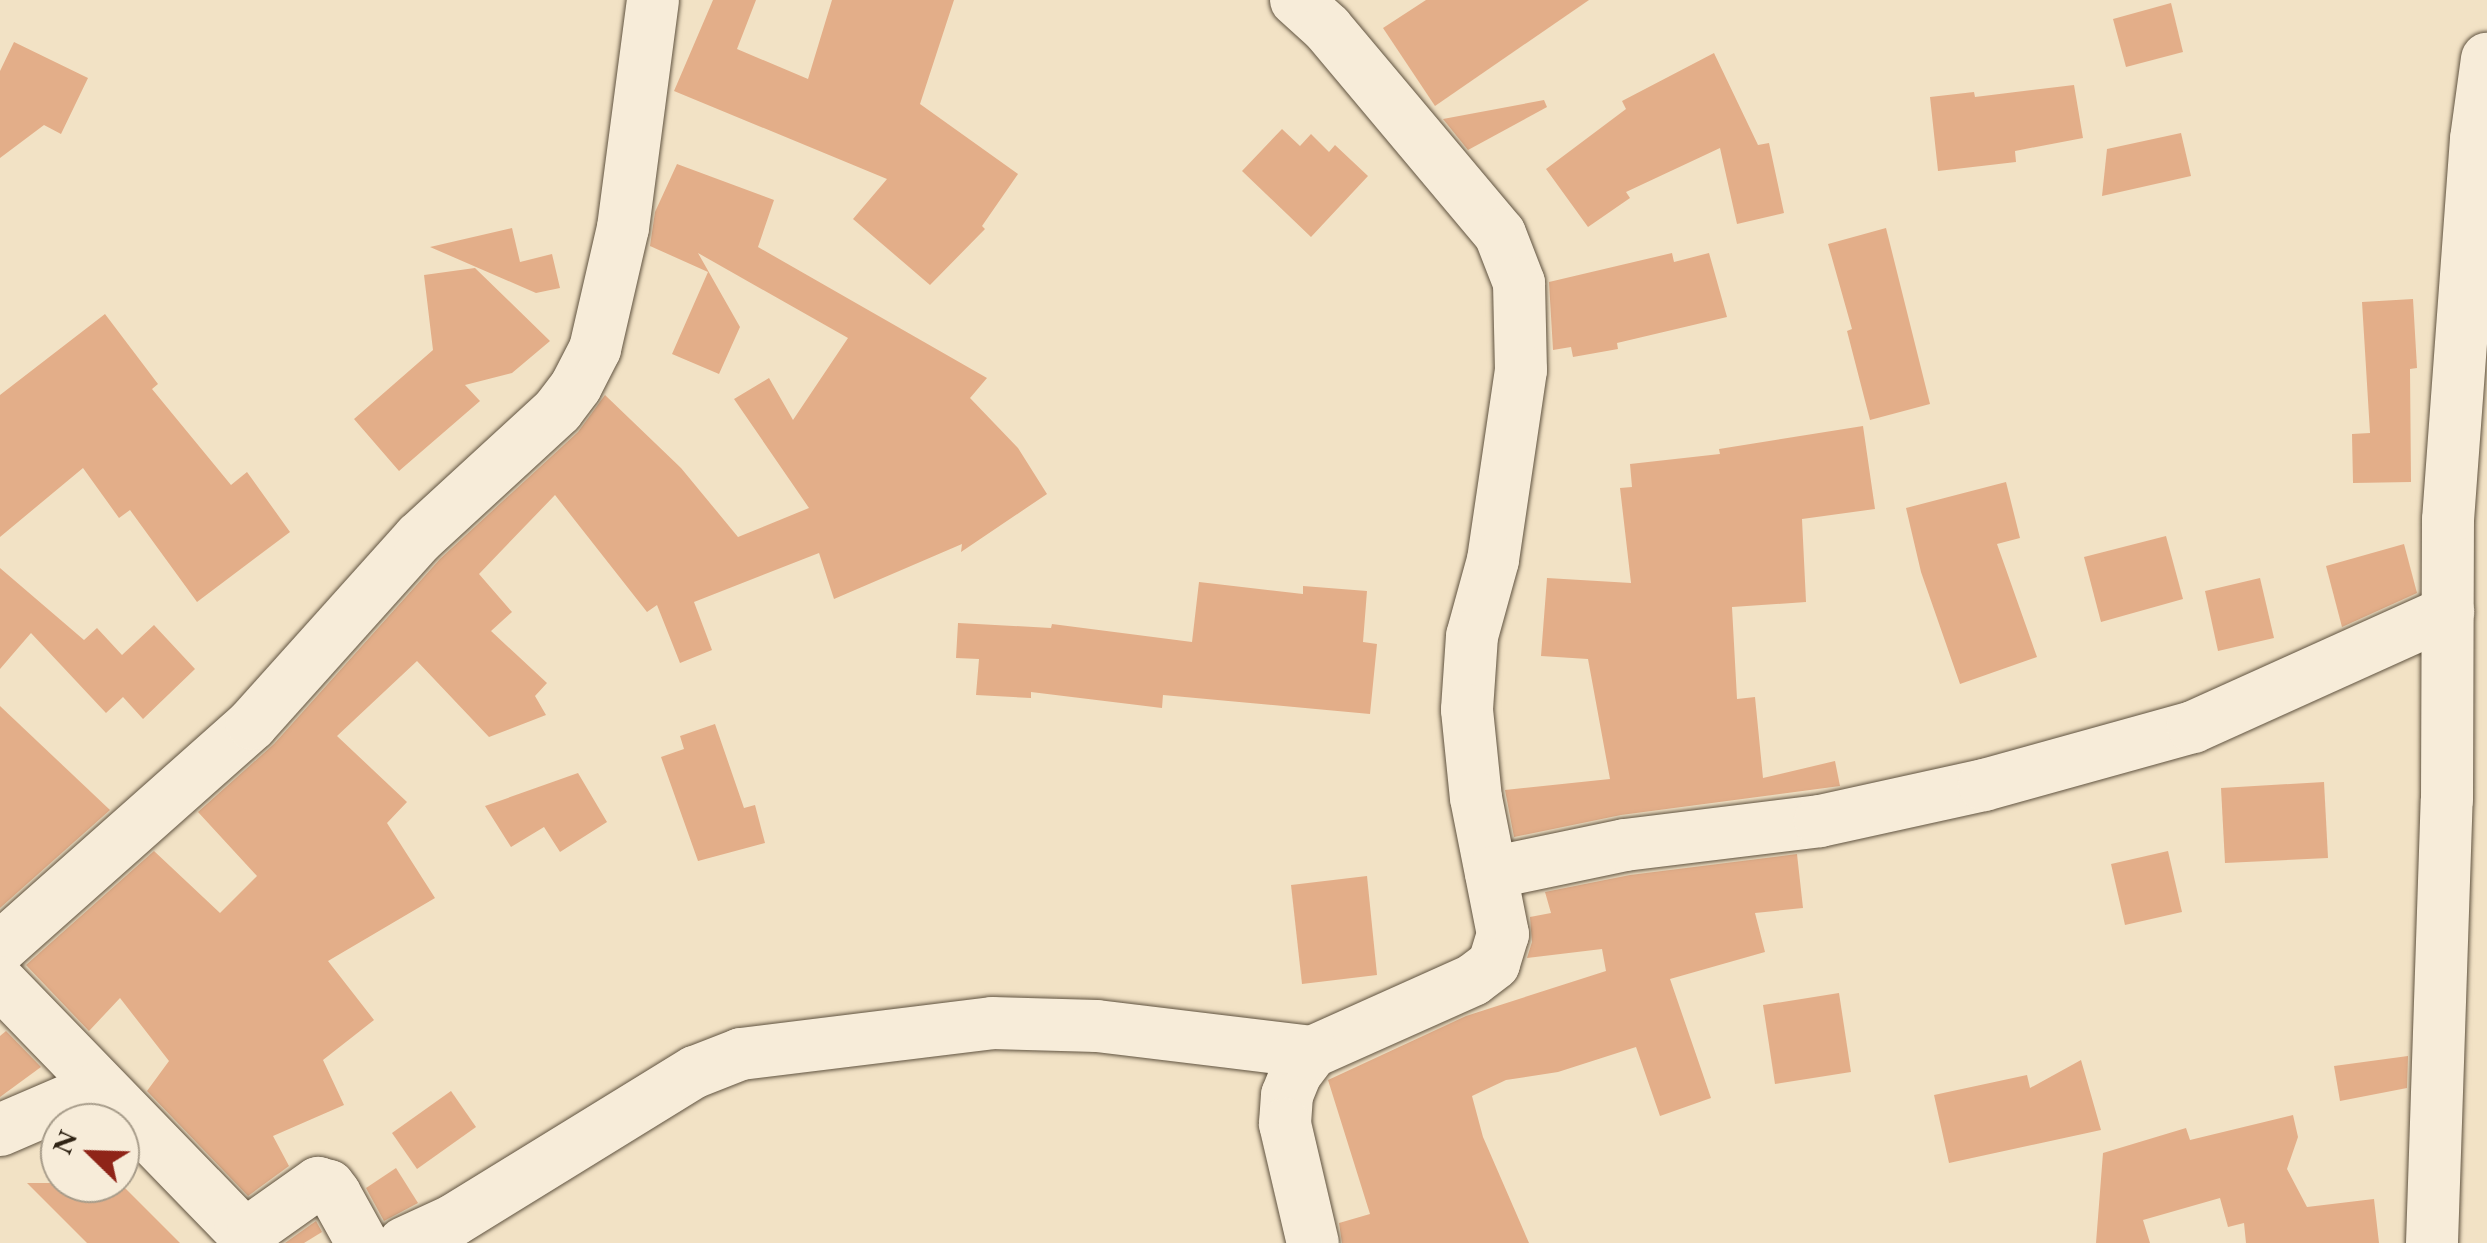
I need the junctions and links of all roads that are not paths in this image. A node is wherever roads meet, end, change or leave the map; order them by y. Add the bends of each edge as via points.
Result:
1 (653, 0) edge
2 (1296, 0) edge
3 (2487, 59) edge
4 (2448, 612) junction
5 (1491, 873) junction
6 (0, 948) edge
7 (0, 982) edge
8 (1312, 1052) junction
9 (100, 1087) junction
10 (0, 1130) edge
11 (362, 1243) edge
12 (404, 1243) edge
13 (1313, 1243) edge
14 (2432, 1243) edge

1 - 6 street via 622,228 595,349 576,386 419,538 252,724
2 - 5 street via 1500,234 1519,283 1521,370 1492,560 1472,636 1467,710
3 - 4 street via 2448,520
4 - 5 street via 2193,727 2002,780 1820,821 1625,845
4 - 14 street
5 - 8 street via 1503,934 1494,964 1473,980
7 - 9 street
8 - 12 street via 1097,1026 992,1023 741,1054 695,1072 454,1220
8 - 13 street via 1287,1095 1285,1124
9 - 10 street
9 - 11 street via 240,1230 253,1229 318,1183 335,1194

